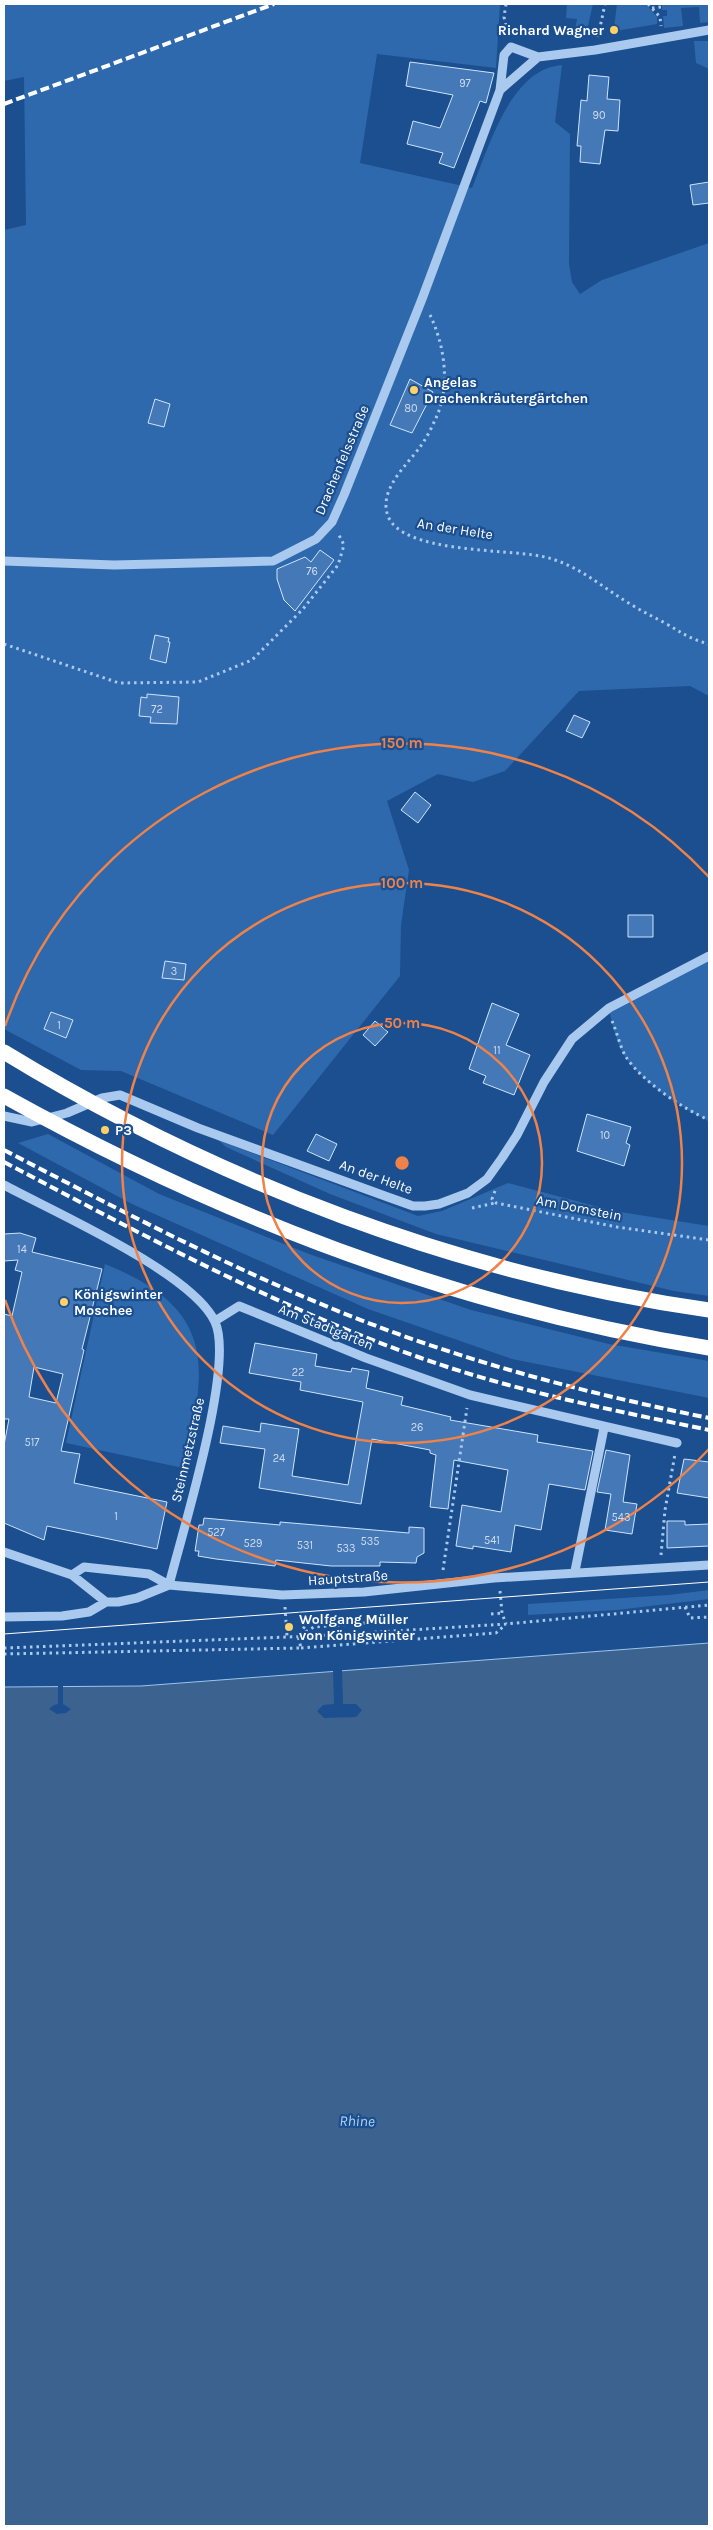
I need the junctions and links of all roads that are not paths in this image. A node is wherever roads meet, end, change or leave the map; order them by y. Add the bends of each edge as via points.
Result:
1 (709, 30) edge
2 (538, 57) junction
3 (500, 90) junction
4 (4, 560) edge
5 (709, 956) edge
6 (4, 1052) edge
7 (4, 1096) edge
8 (4, 1116) edge
9 (4, 1186) edge
10 (709, 1310) edge
11 (215, 1321) junction
12 (709, 1348) edge
13 (604, 1428) junction
14 (677, 1443) road end
15 (4, 1552) edge
16 (709, 1565) edge
17 (575, 1571) junction
18 (72, 1575) junction
19 (169, 1584) junction
20 (106, 1602) junction
21 (4, 1617) edge

1 - 2 street
2 - 3 street, Drachenfelsstraße
2 - 3 street, Drachenfelsstraße via 511,47 504,55
3 - 4 street, Drachenfelsstraße via 422,299 332,522 316,539 273,561 114,565
5 - 8 street, An der Helte via 609,1008 572,1039 544,1082 517,1135 487,1179 468,1193 439,1204 414,1206 198,1128 120,1095 32,1122
6 - 10 highway via 142,1129 359,1222 488,1264 583,1288
7 - 12 highway via 126,1159 274,1227 411,1277 576,1322
9 - 11 street via 147,1261 196,1298
11 - 13 street, Am Stadtgarten via 239,1306 366,1358 470,1395
11 - 19 street, Steinmetzstraße via 220,1341 220,1362 210,1425
13 - 14 street, Am Stadtgarten
13 - 17 street
15 - 18 street
16 - 17 street, Hauptstraße
17 - 19 street, Hauptstraße via 364,1592 282,1595
18 - 19 street via 84,1567 150,1574
18 - 20 street
19 - 20 street, Hauptstraße via 137,1598
20 - 21 street, Hauptstraße via 89,1612 62,1616

